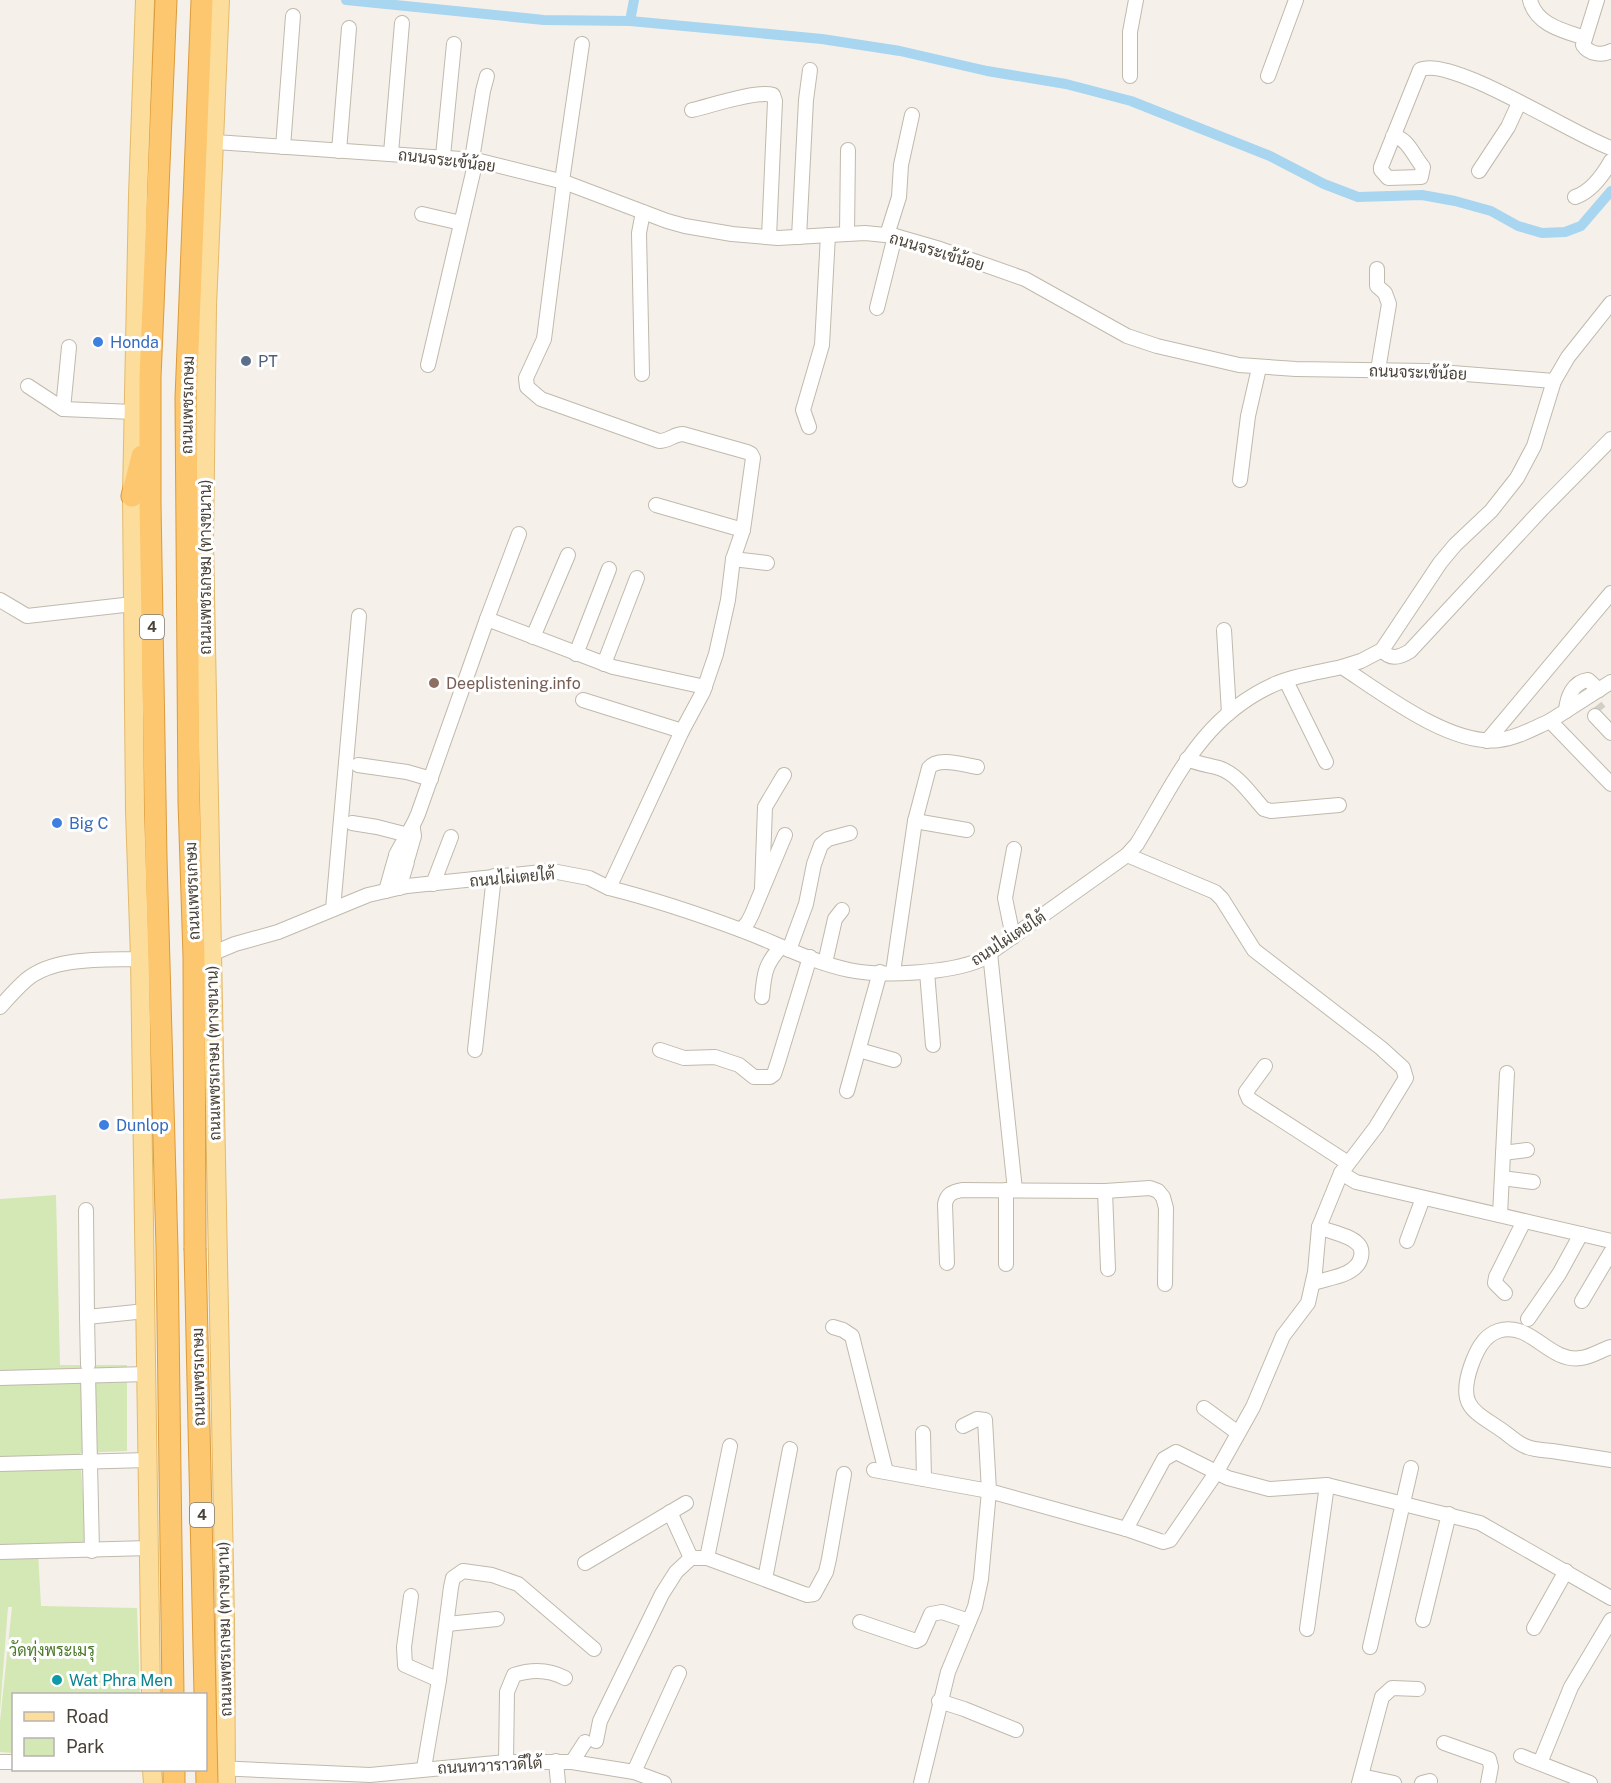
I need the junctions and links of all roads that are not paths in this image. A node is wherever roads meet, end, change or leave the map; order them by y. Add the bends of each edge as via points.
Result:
1 (1136, 0) edge
2 (1296, 0) edge
3 (1530, 0) edge
4 (1597, 0) edge
5 (155, 2) edge
6 (210, 5) edge
7 (293, 16) dead end
8 (402, 22) dead end
9 (349, 28) dead end
10 (1585, 38) junction
11 (454, 44) dead end
12 (582, 44) dead end
13 (1611, 51) edge
14 (810, 70) dead end
15 (487, 76) dead end
16 (1130, 76) dead end
17 (1268, 76) dead end
18 (1519, 103) junction
19 (692, 110) dead end
20 (912, 115) dead end
21 (1393, 136) dead end
22 (215, 142) junction
23 (284, 147) junction
24 (1611, 148) edge
25 (848, 150) dead end
26 (339, 151) junction
27 (391, 153) junction
28 (443, 156) junction
29 (474, 159) junction
30 (1611, 161) edge
31 (1479, 171) dead end
32 (563, 181) junction
33 (1575, 197) dead end
34 (643, 212) junction
35 (422, 214) dead end
36 (461, 223) junction
37 (847, 233) junction
38 (828, 235) junction
39 (891, 236) junction
40 (769, 237) junction
41 (799, 237) junction
42 (1377, 269) dead end
43 (1611, 303) edge
44 (877, 308) dead end
45 (69, 346) dead end
46 (428, 365) dead end
47 (1259, 368) junction
48 (1378, 369) junction
49 (642, 374) dead end
50 (1554, 381) junction
51 (28, 386) dead end
52 (63, 409) junction
53 (142, 418) junction
54 (809, 427) dead end
55 (1611, 439) edge
56 (1240, 480) dead end
57 (132, 496) joint
58 (656, 505) dead end
59 (743, 530) junction
60 (519, 534) dead end
61 (568, 555) dead end
62 (733, 559) junction
63 (767, 563) dead end
64 (609, 569) dead end
65 (637, 578) dead end
66 (1611, 593) edge
67 (0, 600) edge
68 (133, 604) junction
69 (359, 616) dead end
70 (487, 619) junction
71 (1224, 630) dead end
72 (534, 637) junction
73 (1382, 650) junction
74 (576, 654) junction
75 (604, 664) junction
76 (1342, 667) junction
77 (1286, 681) junction
78 (705, 687) junction
79 (584, 700) dead end
80 (1595, 702) edge
81 (1566, 711) junction
82 (1229, 713) junction
83 (1550, 721) junction
84 (1611, 730) edge
85 (682, 731) junction
86 (1487, 741) junction
87 (1187, 759) junction
88 (1326, 762) dead end
89 (358, 765) dead end
90 (977, 767) dead end
91 (784, 775) dead end
92 (430, 779) junction
93 (1611, 784) edge
94 (1339, 805) dead end
95 (915, 821) junction
96 (352, 823) dead end
97 (967, 830) dead end
98 (411, 832) junction
99 (850, 832) dead end
100 (785, 835) dead end
101 (451, 837) dead end
102 (1014, 849) dead end
103 (1127, 855) junction
104 (494, 876) junction
105 (433, 884) junction
106 (609, 888) junction
107 (762, 888) junction
108 (392, 889) junction
109 (333, 909) junction
110 (843, 910) dead end
111 (741, 930) junction
112 (1012, 937) junction
113 (785, 948) junction
114 (990, 953) junction
115 (211, 954) junction
116 (810, 957) junction
117 (140, 959) junction
118 (825, 963) junction
119 (886, 972) junction
120 (927, 972) junction
121 (762, 997) dead end
122 (0, 1007) edge
123 (933, 1045) dead end
124 (475, 1050) dead end
125 (660, 1050) dead end
126 (859, 1050) junction
127 (894, 1060) dead end
128 (1265, 1066) dead end
129 (1507, 1073) dead end
130 (847, 1091) dead end
131 (1527, 1150) dead end
132 (1503, 1153) junction
133 (1345, 1168) junction
134 (1502, 1178) junction
135 (1533, 1182) dead end
136 (1010, 1190) junction
137 (1105, 1191) junction
138 (1423, 1198) junction
139 (86, 1210) dead end
140 (1500, 1215) junction
141 (1524, 1221) junction
142 (1319, 1227) junction
143 (1586, 1236) junction
144 (1407, 1240) dead end
145 (1611, 1241) edge
146 (1611, 1252) edge
147 (947, 1263) dead end
148 (1006, 1264) dead end
149 (1108, 1269) dead end
150 (1313, 1283) junction
151 (1165, 1284) dead end
152 (1562, 1289) dead end
153 (1505, 1293) dead end
154 (1582, 1301) dead end
155 (146, 1311) junction
156 (87, 1317) junction
157 (1528, 1319) dead end
158 (833, 1327) dead end
159 (1611, 1347) edge
160 (88, 1370) junction
161 (147, 1374) junction
162 (0, 1378) edge
163 (1204, 1408) dead end
164 (963, 1426) dead end
165 (923, 1433) dead end
166 (1238, 1433) junction
167 (730, 1446) dead end
168 (790, 1449) dead end
169 (148, 1460) junction
170 (1611, 1460) edge
171 (90, 1461) junction
172 (0, 1464) edge
173 (1411, 1468) dead end
174 (1216, 1473) junction
175 (844, 1474) dead end
176 (924, 1479) junction
177 (1327, 1485) junction
178 (989, 1491) junction
179 (686, 1503) dead end
180 (1401, 1504) junction
181 (670, 1512) junction
182 (1449, 1514) junction
183 (1126, 1529) junction
184 (150, 1548) junction
185 (92, 1551) junction
186 (0, 1552) edge
187 (691, 1558) junction
188 (707, 1558) junction
189 (585, 1563) dead end
190 (1566, 1571) junction
191 (765, 1579) junction
192 (411, 1596) dead end
193 (1611, 1598) edge
194 (497, 1618) dead end
195 (1423, 1620) dead end
196 (1611, 1620) edge
197 (969, 1621) junction
198 (860, 1622) dead end
199 (447, 1624) junction
200 (1534, 1628) dead end
201 (1306, 1629) dead end
202 (1370, 1647) dead end
203 (594, 1649) dead end
204 (679, 1673) dead end
205 (565, 1678) dead end
206 (439, 1680) junction
207 (1418, 1689) dead end
208 (152, 1693) edge
209 (173, 1693) edge
210 (205, 1693) edge
211 (939, 1701) junction
212 (1016, 1730) dead end
213 (1444, 1743) dead end
214 (1521, 1756) dead end
215 (556, 1761) junction
216 (506, 1762) junction
217 (579, 1762) junction
218 (1540, 1763) junction
219 (207, 1767) edge
220 (424, 1768) junction
221 (634, 1772) junction
222 (225, 1775) edge
223 (369, 1779) edge
224 (1360, 1780) edge
225 (558, 1783) edge
226 (664, 1783) edge
227 (921, 1783) edge
228 (1394, 1783) edge
229 (1488, 1783) edge
230 (1590, 1783) edge

1 - 16 street via 1130,32
2 - 17 street
3 - 10 street via 1532,8 1547,23
4 - 10 street
5 - 53 highway, ถนนเพชรเกษม / 4 via 150,378
6 - 22 main road, ถนนเพชรเกษม (ทางขนาน) / 4
6 - 210 highway, ถนนเพชรเกษม / 4, bridge via 186,398 195,1248
7 - 23 street
8 - 27 street
9 - 26 street
10 - 13 street via 1583,45 1587,50 1602,54
11 - 28 street
12 - 32 street
14 - 41 street
15 - 29 street
18 - 21 street via 1440,68 1422,68
18 - 24 street
18 - 31 street
19 - 40 street via 749,96 772,95 775,101
20 - 39 street
22 - 23 street, ถนนจระเข้น้อย
22 - 115 main road, ถนนเพชรเกษม (ทางขนาน) / 4 via 204,496
23 - 26 street, ถนนจระเข้น้อย
25 - 37 street
26 - 27 street, ถนนจระเข้น้อย
27 - 28 street, ถนนจระเข้น้อย
28 - 29 street, ถนนจระเข้น้อย
29 - 32 street, ถนนจระเข้น้อย
29 - 36 street
30 - 33 street via 1591,188
32 - 34 street, ถนนจระเข้น้อย
32 - 59 street via 544,339 526,378 527,387 541,399 659,441 683,434 751,454
34 - 40 street, ถนนจระเข้น้อย via 685,226
34 - 49 street via 639,233
35 - 36 street
36 - 46 street
37 - 38 street, ถนนจระเข้น้อย
37 - 39 street, ถนนจระเข้น้อย
38 - 41 street, ถนนจระเข้น้อย
38 - 54 street via 822,345 803,410
39 - 44 street
39 - 47 street, ถนนจระเข้น้อย via 1025,279 1127,336
40 - 41 street, ถนนจระเข้น้อย
42 - 48 street via 1377,286 1386,293 1389,304
43 - 50 street
45 - 52 street
47 - 48 street, ถนนจระเข้น้อย
47 - 56 street
48 - 50 street, ถนนจระเข้น้อย
50 - 73 street via 1534,446 1517,478 1440,563
51 - 52 street
52 - 53 street
53 - 57 highway
53 - 209 highway, ถนนเพชรเกษม / 4 via 167,1248
55 - 73 street via 1410,651 1392,657
57 - 68 main road, 4
58 - 59 street
59 - 62 street
60 - 70 street
61 - 72 street
62 - 63 street
62 - 78 street via 723,624
64 - 74 street
65 - 75 street
66 - 86 street
67 - 68 street via 27,616
68 - 117 main road, 4
69 - 109 street
70 - 72 street
70 - 92 street
71 - 82 street
72 - 74 street
73 - 76 street, ถนนไผ่เตยใต้
74 - 75 street
75 - 78 street
76 - 77 street, ถนนไผ่เตยใต้
76 - 86 street via 1434,725
77 - 82 street, ถนนไผ่เตยใต้ via 1276,683
77 - 88 street
78 - 85 street
79 - 85 street
80 - 81 street
80 - 81 street via 1588,680 1576,684
80 - 84 street
81 - 83 street
82 - 87 street, ถนนไผ่เตยใต้
83 - 86 street via 1509,738
83 - 93 street
85 - 106 street
87 - 94 street via 1230,774 1252,792 1264,809
87 - 103 street, ถนนไผ่เตยใต้
89 - 92 street
90 - 95 street via 948,762 932,764
91 - 107 street via 765,807
92 - 98 street
95 - 97 street
95 - 119 street
96 - 98 street
98 - 108 street
99 - 113 street via 821,845 806,904
100 - 107 street
101 - 105 street
102 - 112 street via 1005,898
103 - 112 street, ถนนไผ่เตยใต้
103 - 133 street via 1215,892 1254,950 1403,1068 1406,1078 1396,1097
104 - 105 street, ถนนไผ่เตยใต้
104 - 106 street, ถนนไผ่เตยใต้ via 552,871 589,878
104 - 124 street
105 - 108 street, ถนนไผ่เตยใต้
106 - 111 street, ถนนไผ่เตยใต้
107 - 111 street
108 - 109 street, ถนนไผ่เตยใต้
109 - 115 street, ถนนไผ่เตยใต้ via 278,933
110 - 118 street via 835,919
111 - 113 street, ถนนไผ่เตยใต้
112 - 114 street, ถนนไผ่เตยใต้
113 - 116 street, ถนนไผ่เตยใต้
113 - 121 street via 766,967
114 - 120 street, ถนนไผ่เตยใต้ via 966,966
114 - 136 street
115 - 222 main road, ถนนเพชรเกษม (ทางขนาน) / 4
116 - 118 street, ถนนไผ่เตยใต้
116 - 125 street via 770,1077 754,1077 739,1065 716,1057 684,1058
117 - 122 street via 80,961 50,968 27,979
117 - 155 main road, 4
118 - 119 street, ถนนไผ่เตยใต้ via 850,970
119 - 120 street, ถนนไผ่เตยใต้
119 - 126 street
120 - 123 street
126 - 127 street
126 - 130 street
128 - 133 street via 1246,1092 1249,1099
129 - 132 street
131 - 132 street
132 - 134 street
133 - 138 street via 1356,1182
133 - 142 street
134 - 135 street
134 - 140 street
136 - 137 street
136 - 147 street via 962,1190 946,1197
136 - 148 street
137 - 149 street
137 - 151 street via 1150,1188 1163,1197
138 - 140 street
138 - 144 street
139 - 156 street
140 - 141 street
141 - 143 street
141 - 153 street via 1496,1277
142 - 150 street
142 - 150 street via 1357,1242 1361,1258 1347,1273
143 - 145 street
143 - 152 street
143 - 157 street
146 - 154 street
150 - 166 street via 1308,1303 1283,1336
155 - 156 street
155 - 161 main road, 4
156 - 160 street
158 - 176 street via 852,1336 880,1471
159 - 170 street via 1573,1358 1552,1352 1521,1330 1502,1330 1485,1339 1478,1350 1466,1387 1477,1415 1526,1447
160 - 161 street
160 - 162 street
160 - 171 street
161 - 169 main road, 4
163 - 166 street
164 - 178 street via 985,1420
165 - 176 street
166 - 174 street
167 - 188 street
168 - 191 street
169 - 171 street
169 - 184 main road, 4
171 - 172 street
171 - 185 street
173 - 180 street
174 - 177 street via 1269,1489
174 - 183 street via 1170,1540 1163,1542
174 - 183 street via 1184,1454 1171,1453
175 - 191 street via 826,1572 814,1594 807,1595
176 - 178 street
177 - 180 street
177 - 201 street
178 - 183 street
178 - 197 street via 981,1579
179 - 181 street
180 - 182 street
180 - 202 street
181 - 187 street
181 - 189 street
182 - 190 street via 1492,1529
182 - 195 street
184 - 185 street
184 - 208 main road, 4
185 - 186 street
187 - 188 street
187 - 217 street via 662,1594
188 - 191 street
190 - 193 street
190 - 200 street
192 - 206 street via 405,1665
194 - 199 street
196 - 218 street via 1571,1687
197 - 198 street via 942,1612 931,1614 916,1641
197 - 211 street
199 - 203 street via 453,1578 469,1571 518,1584
199 - 206 street
204 - 221 street
205 - 216 street via 542,1670 514,1675 507,1692
206 - 220 street
207 - 224 street via 1392,1688 1382,1697
211 - 212 street
211 - 227 street
213 - 229 street via 1489,1759
214 - 218 street
215 - 216 street, ถนนทวาราวดีใต้
215 - 217 street, ถนนทวาราวดีใต้
215 - 225 street
216 - 220 street, ถนนทวาราวดีใต้
217 - 221 street, ถนนทวาราวดีใต้
218 - 230 street
219 - 222 street, ถนนทวาราวดีใต้
220 - 223 street, ถนนทวาราวดีใต้
221 - 226 street, ถนนทวาราวดีใต้
222 - 223 street, ถนนทวาราวดีใต้
224 - 228 street

